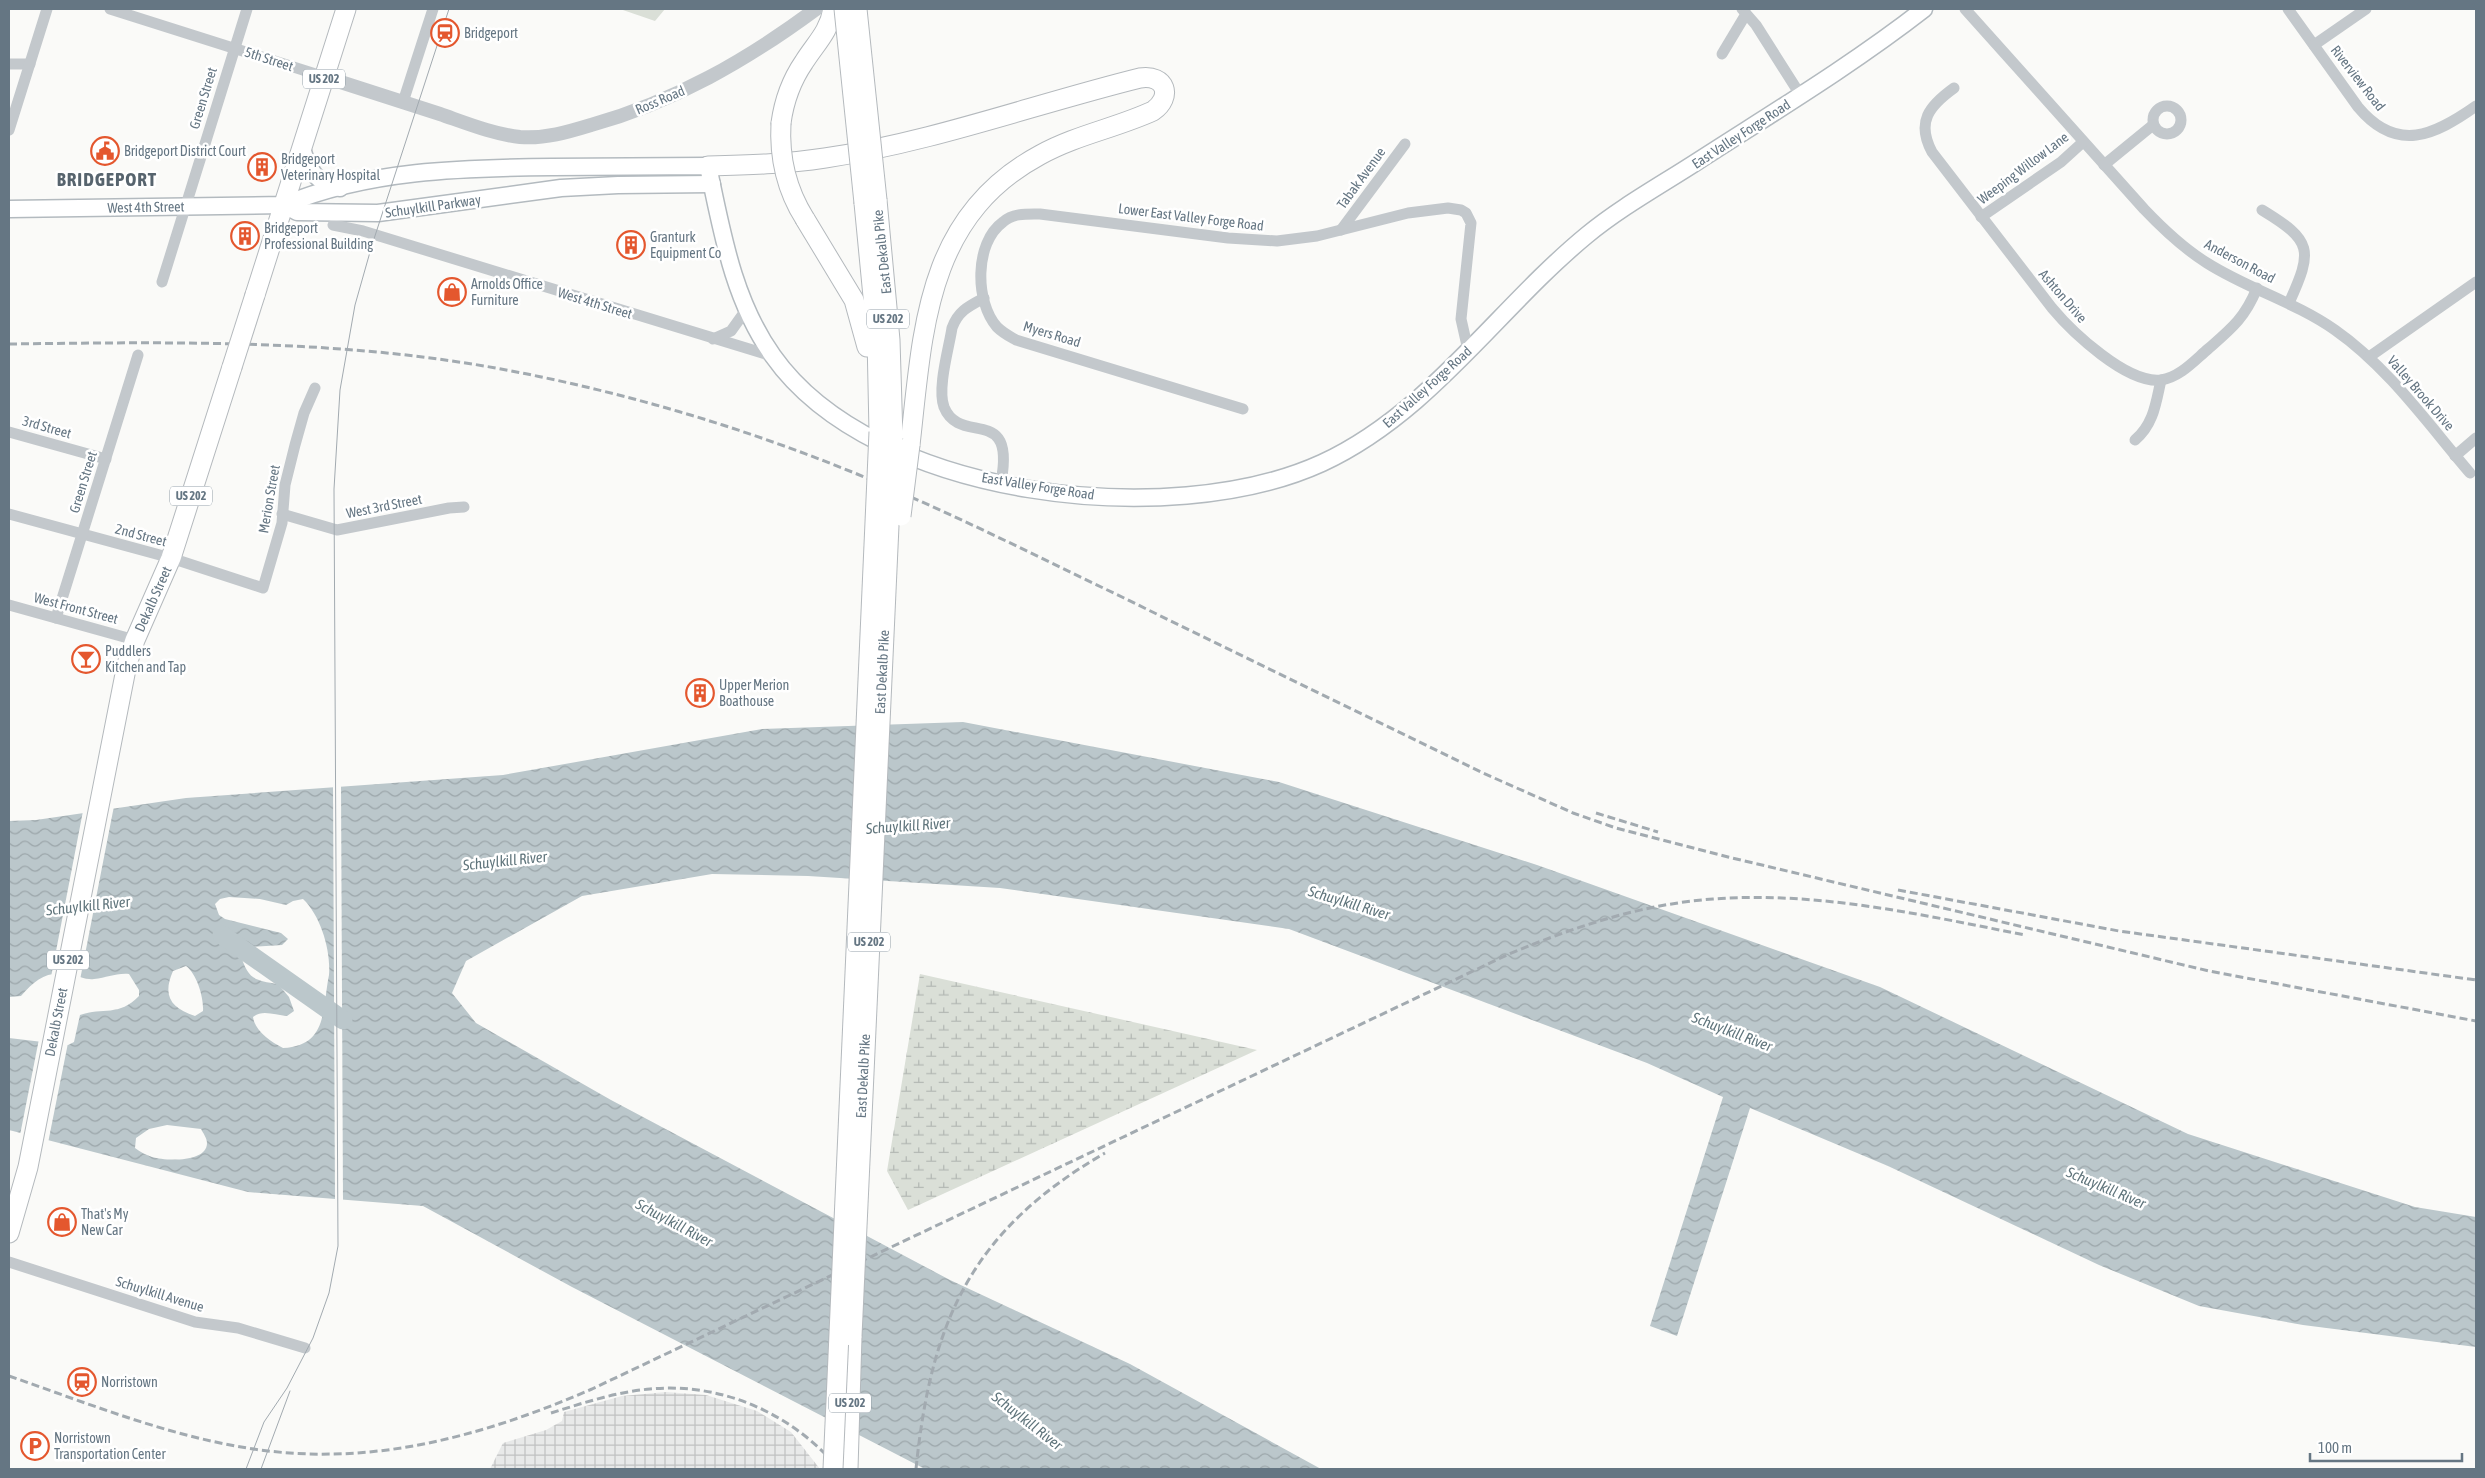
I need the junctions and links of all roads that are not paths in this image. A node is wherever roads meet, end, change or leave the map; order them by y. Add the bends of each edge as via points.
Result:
1 (47, 9) edge
2 (110, 9) edge
3 (247, 9) edge
4 (346, 9) edge
5 (433, 9) edge
6 (816, 9) edge
7 (833, 9) edge
8 (844, 9) edge
9 (857, 9) edge
10 (1924, 9) edge
11 (1965, 9) edge
12 (2288, 9) edge
13 (2366, 9) edge
14 (1744, 12) edge
15 (2314, 45) junction
16 (235, 48) junction
17 (1722, 54) dead end
18 (9, 64) edge
19 (30, 64) junction
20 (325, 77) junction
21 (1954, 88) dead end
22 (1800, 96) junction
23 (403, 102) junction
24 (2476, 106) edge
25 (2153, 125) dead end
26 (9, 130) edge
27 (486, 130) joint
28 (2083, 142) junction
29 (1405, 144) dead end
30 (302, 148) junction
31 (2104, 165) junction
32 (708, 166) junction
33 (712, 184) junction
34 (340, 188) junction
35 (870, 202) junction
36 (284, 205) junction
37 (185, 207) junction
38 (9, 210) edge
39 (2262, 210) dead end
40 (1981, 217) junction
41 (333, 225) dead end
42 (1341, 230) junction
43 (162, 282) dead end
44 (2476, 282) edge
45 (2257, 288) junction
46 (984, 298) junction
47 (2289, 303) junction
48 (746, 310) junction
49 (714, 339) junction
50 (1468, 350) junction
51 (138, 355) dead end
52 (772, 356) junction
53 (2369, 357) junction
54 (878, 366) junction
55 (2161, 380) junction
56 (315, 388) dead end
57 (1243, 409) dead end
58 (9, 432) edge
59 (894, 438) junction
60 (2476, 438) edge
61 (2135, 440) dead end
62 (2455, 456) junction
63 (106, 459) junction
64 (2470, 473) dead end
65 (1001, 482) junction
66 (464, 508) dead end
67 (9, 514) edge
68 (282, 514) junction
69 (82, 534) junction
70 (171, 558) junction
71 (263, 588) joint
72 (9, 605) edge
73 (56, 618) junction
74 (135, 640) junction
75 (9, 1232) edge
76 (9, 1262) edge
77 (845, 1333) junction
78 (305, 1348) dead end
79 (833, 1469) edge
80 (848, 1469) edge

1 - 19 street
2 - 16 street, 5th Street
3 - 16 street, Green Street
4 - 20 highway, Dekalb Street / US 202
5 - 23 street
6 - 27 street, Ross Road via 738,62 644,108 550,136 521,137
7 - 54 highway, bridge via 824,37 803,62 791,86 781,123 780,152 786,180 805,219 848,288 859,313 868,351
8 - 35 highway, East Dekalb Pike, bridge
9 - 35 highway, East Dekalb Pike / US 202, bridge
10 - 22 main road, East Valley Forge Road
11 - 28 street, Anderson Road
12 - 15 street, Riverview Road
13 - 15 street
14 - 17 street
14 - 22 street via 1756,25
15 - 24 street, Riverview Road via 2364,114 2392,132 2415,136 2432,133
16 - 20 street, 5th Street
16 - 37 street, Green Street
18 - 19 street
19 - 26 street
20 - 23 street, 5th Street
20 - 30 highway, Dekalb Street / US 202
21 - 40 street, Ashton Drive via 1933,106 1926,117 1926,141
22 - 50 main road, East Valley Forge Road via 1631,204 1570,250
23 - 27 street, 5th Street
25 - 31 street
28 - 31 street, Anderson Road
28 - 40 street, Weeping Willow Lane via 2061,162
29 - 42 street, Tabak Avenue
30 - 34 main road via 314,175
30 - 36 highway, Dekalb Street / US 202
31 - 45 street, Anderson Road via 2159,225 2190,252
32 - 33 main road, East Valley Forge Road
32 - 34 main road via 459,168 404,174
32 - 59 highway via 796,162 847,155 922,138 1140,78 1151,77 1160,81 1164,97 1158,108 1076,138 1026,163 994,188 958,232 938,272 929,301 921,351
33 - 36 main road, Schuylkill Parkway via 561,188 378,213 297,212
33 - 48 main road, East Valley Forge Road via 729,260
34 - 36 main road
35 - 54 highway, East Dekalb Pike
35 - 59 highway, East Dekalb Pike / US 202 via 890,340
36 - 37 main road, West 4th Street
36 - 70 highway, Dekalb Street / US 202, bridge
37 - 38 main road, West 4th Street
37 - 43 street, Green Street
39 - 47 street via 2294,230 2305,250 2302,274
40 - 55 street, Ashton Drive via 2078,336 2124,369
41 - 49 street, West 4th Street via 363,231
42 - 46 street, Lower East Valley Forge Road via 1298,240 1253,241 1024,214 1002,222 985,248 980,265
42 - 50 street, Lower East Valley Forge Road via 1424,211 1455,208 1466,214 1472,230 1461,319
44 - 53 street
45 - 47 street, Anderson Road
45 - 55 street via 2238,324 2187,368
46 - 57 street, Myers Road via 996,326 1016,340
46 - 65 street via 966,307 956,318 942,398 950,417 990,432 999,439 1005,458
47 - 53 street, Anderson Road via 2328,325
48 - 49 street via 731,331
48 - 52 main road, East Valley Forge Road
49 - 52 street, West 4th Street
50 - 65 main road, East Valley Forge Road via 1411,405 1368,437 1320,463 1275,480 1223,492 1152,498 1092,496
51 - 63 street, Green Street
52 - 65 main road, East Valley Forge Road via 810,398 855,431 911,457
53 - 62 street, Valley Brook Drive
54 - 59 highway, East Dekalb Pike
55 - 61 street via 2152,417 2143,434
56 - 68 street, Merion Street via 304,413 284,485
58 - 63 street, 3rd Street
59 - 77 highway, East Dekalb Pike, bridge
59 - 77 highway, East Dekalb Pike / US 202, bridge via 899,533 888,548
60 - 62 street
62 - 64 street, Valley Brook Drive
63 - 69 street, Green Street
66 - 68 street, West 3rd Street via 449,508 337,530
67 - 69 street, 2nd Street
68 - 71 street, Merion Street
69 - 70 street, 2nd Street
69 - 73 street, Green Street
70 - 71 street, 2nd Street
70 - 74 highway, Dekalb Street / US 202
72 - 73 street, West Front Street
73 - 74 street, West Front Street
74 - 75 highway, Dekalb Street / US 202 via 123,679 24,1183
76 - 78 street, Schuylkill Avenue via 195,1322 238,1328
77 - 79 highway, bridge
77 - 80 highway, US 202

